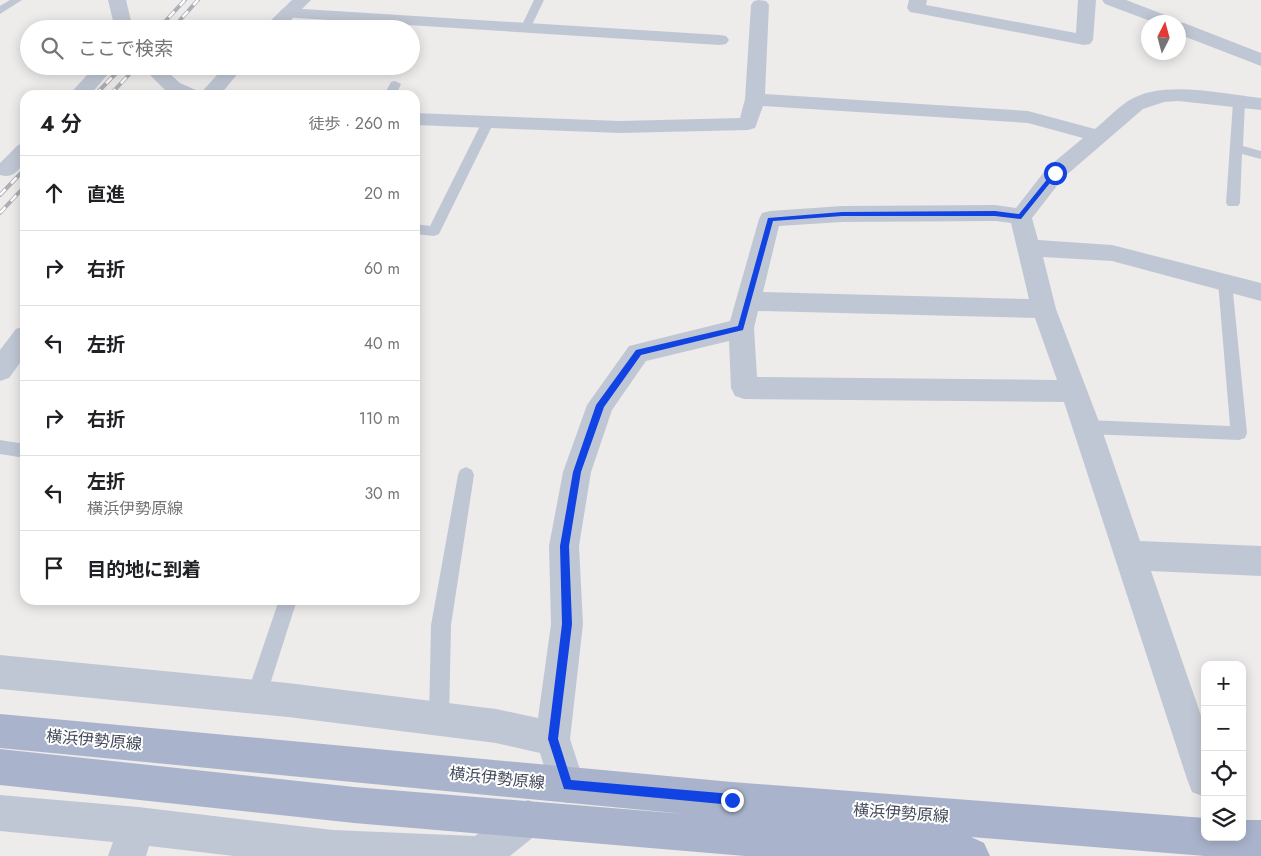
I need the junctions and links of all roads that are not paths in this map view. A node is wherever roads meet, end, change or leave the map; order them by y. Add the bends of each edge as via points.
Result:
1 (17, 0) edge
2 (117, 0) edge
3 (302, 0) edge
4 (539, 0) edge
5 (918, 0) edge
6 (1087, 0) edge
7 (1111, 0) edge
8 (760, 5) dead end
9 (0, 11) edge
10 (288, 13) junction
11 (1149, 15) edge
12 (121, 20) edge
13 (281, 20) edge
14 (416, 20) edge
15 (420, 20) edge
16 (526, 26) junction
17 (1186, 30) edge
18 (720, 40) dead end
19 (1261, 60) edge
20 (98, 75) edge
21 (160, 75) edge
22 (227, 75) edge
23 (395, 84) dead end
24 (84, 90) edge
25 (180, 90) edge
26 (213, 90) edge
27 (392, 90) edge
28 (755, 99) junction
29 (1239, 102) junction
30 (1261, 104) edge
31 (420, 119) edge
32 (488, 122) junction
33 (1100, 136) junction
34 (1235, 148) junction
35 (20, 155) edge
36 (1261, 155) edge
37 (6, 170) dead end
38 (1233, 203) dead end
39 (1021, 217) junction
40 (420, 230) edge
41 (1028, 248) junction
42 (1225, 282) junction
43 (1261, 292) edge
44 (1044, 308) junction
45 (744, 314) junction
46 (20, 343) edge
47 (0, 370) edge
48 (1072, 391) junction
49 (1087, 427) junction
50 (0, 447) edge
51 (20, 450) edge
52 (466, 475) dead end
53 (1130, 556) junction
54 (1261, 561) edge
55 (286, 605) edge
56 (0, 672) edge
57 (256, 698) junction
58 (439, 720) junction
59 (0, 731) edge
60 (553, 739) junction
61 (0, 767) edge
62 (1201, 767) edge
63 (567, 785) junction
64 (0, 813) edge
65 (528, 818) junction
66 (1201, 836) edge
67 (1246, 838) edge
68 (1261, 839) edge
69 (133, 841) edge
70 (334, 852) edge
71 (876, 852) edge
72 (971, 856) edge

1 - 9 lane
2 - 12 street
3 - 10 street
4 - 16 lane
5 - 6 street via 916,8 1084,40
7 - 11 street
8 - 28 street
10 - 13 street
10 - 14 street
15 - 16 street
16 - 18 street
17 - 19 street
20 - 24 street
21 - 25 street
22 - 26 street
23 - 27 lane
28 - 32 street via 748,124 620,127
28 - 33 street via 1028,117
29 - 30 street
29 - 33 street via 1162,96 1136,106
29 - 34 lane
31 - 32 street
32 - 40 lane via 434,231
33 - 39 street via 1055,173
34 - 36 lane
34 - 38 lane
35 - 37 street
39 - 41 street
39 - 45 street via 995,213 852,214 770,219
41 - 42 street via 1112,253
41 - 44 street
42 - 43 street
42 - 49 lane via 1239,433
44 - 45 street
44 - 48 street
45 - 48 street via 744,388
45 - 60 street via 638,352 600,405 577,472 564,546 567,624
46 - 47 street
48 - 49 street
49 - 53 street
50 - 51 lane
52 - 58 lane via 440,625
53 - 54 street
53 - 62 street
55 - 57 lane
56 - 57 street
57 - 58 street
58 - 60 street via 496,726
59 - 63 main road, 横浜伊勢原線
60 - 63 street
61 - 65 main road via 354,805
63 - 66 main road, 横浜伊勢原線
64 - 69 street
65 - 70 street via 481,855
65 - 71 main road
67 - 68 main road, 横浜伊勢原線
69 - 70 street
71 - 72 main road

